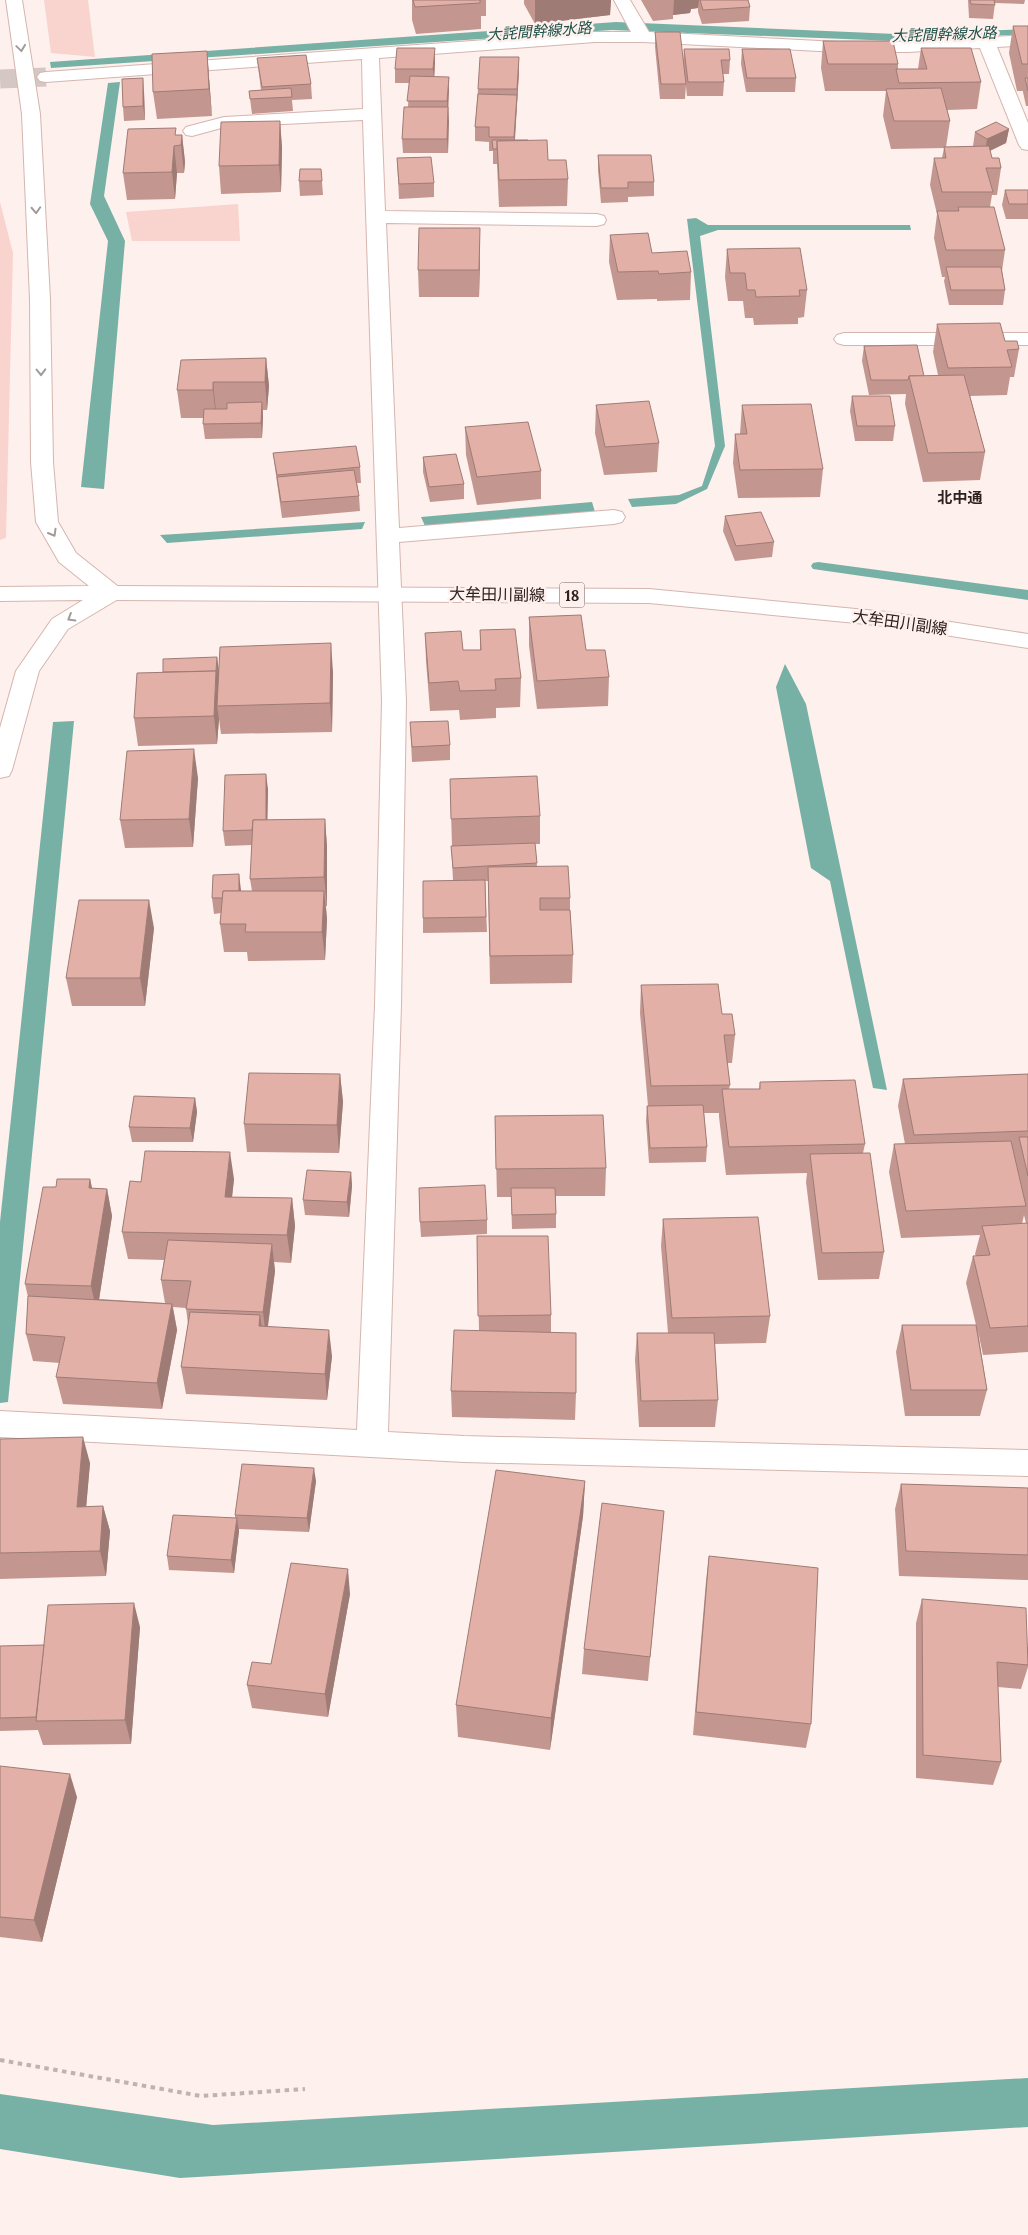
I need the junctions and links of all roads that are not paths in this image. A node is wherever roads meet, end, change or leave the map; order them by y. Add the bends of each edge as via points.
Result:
1 (14, 0) edge
2 (622, 0) edge
3 (643, 37) junction
4 (1028, 40) edge
5 (986, 42) junction
6 (370, 53) junction
7 (46, 77) tunnel mouth
8 (373, 114) junction
9 (192, 131) dead end
10 (1028, 145) edge
11 (375, 217) junction
12 (597, 220) dead end
13 (844, 339) dead end
14 (1028, 339) edge
15 (614, 517) dead end
16 (388, 536) junction
17 (112, 593) junction
18 (389, 593) junction
19 (0, 594) edge
20 (1028, 641) edge
21 (0, 770) edge
22 (0, 1424) edge
23 (372, 1444) junction
24 (1028, 1463) edge

1 -> 17 main road via 31,114 40,299 42,462 47,522 67,557
2 - 3 main road
3 - 5 main road via 838,47
3 - 6 main road via 595,37
4 - 5 main road
5 - 10 main road
6 - 7 main road
6 - 8 main road
8 - 9 main road via 224,122
8 - 11 main road
11 - 12 main road
11 - 16 main road
13 - 14 main road
15 - 16 main road
16 - 18 main road
17 - 18 main road, 大牟田川副線 / 18
17 - 19 main road, 大牟田川副線
17 -> 21 main road via 60,624 28,671
18 - 20 main road, 大牟田川副線 / 18 via 649,596 887,619
18 - 23 main road via 394,701 388,1005
22 - 23 main road
23 - 24 main road

